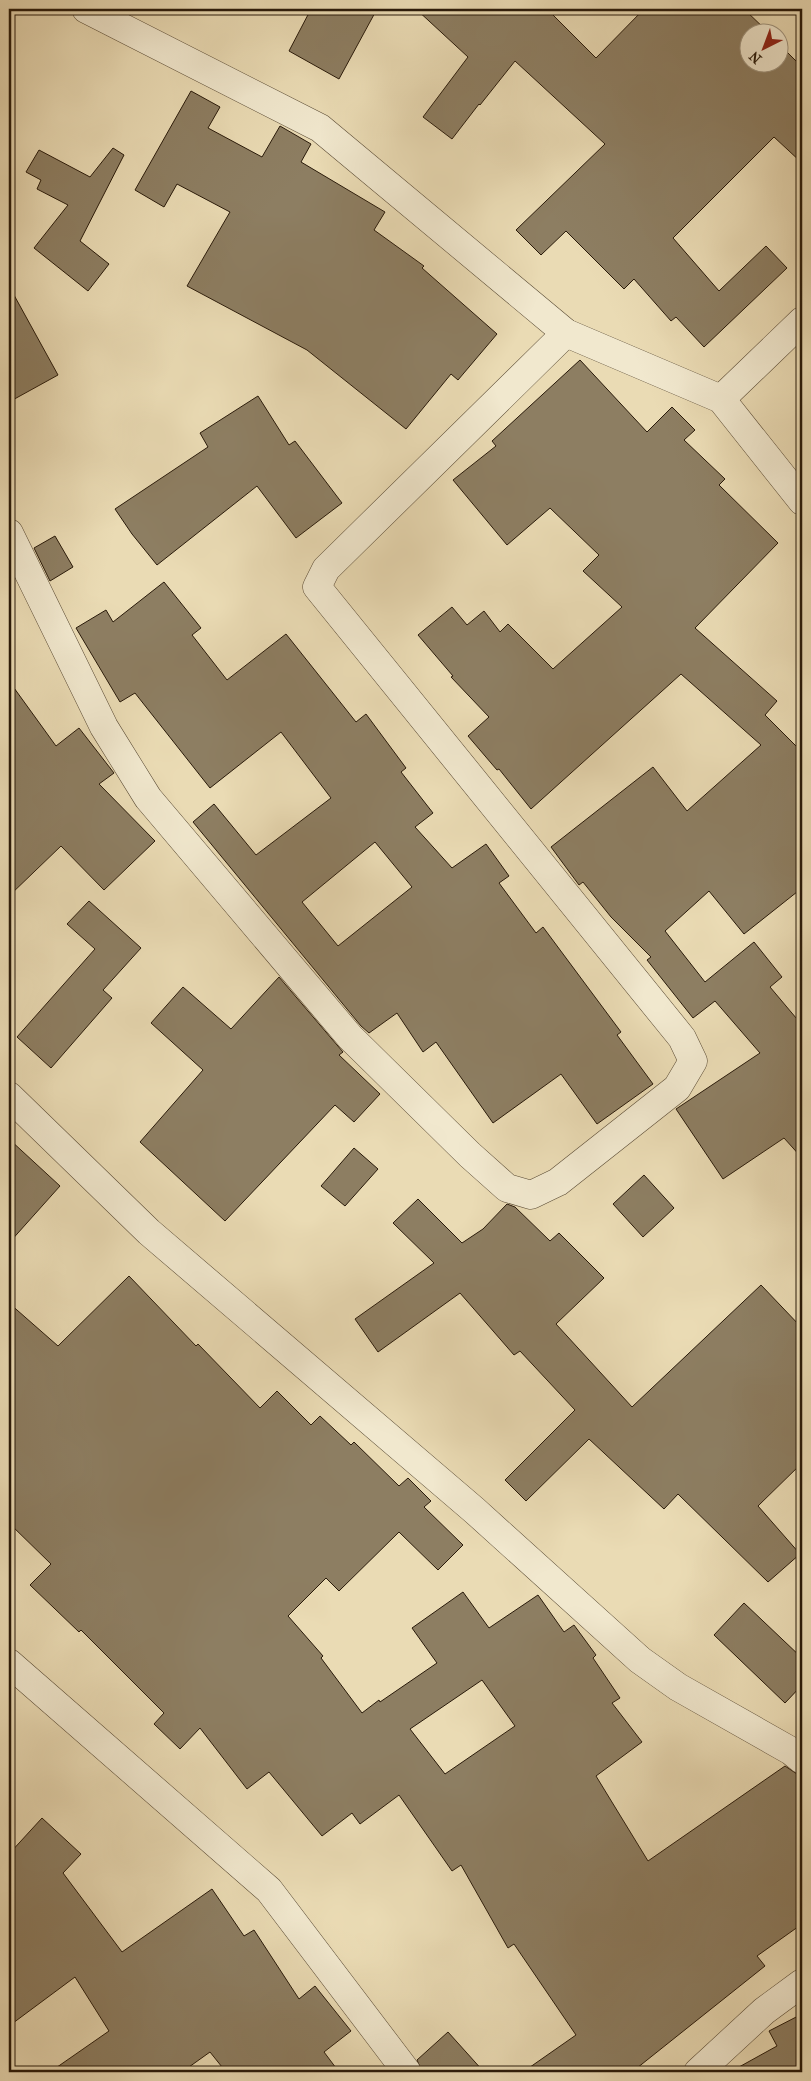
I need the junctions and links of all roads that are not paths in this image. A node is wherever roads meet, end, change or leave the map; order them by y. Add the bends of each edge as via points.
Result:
1 (86, 9) edge
2 (802, 321) edge
3 (566, 333) junction
4 (721, 399) junction
5 (802, 501) edge
6 (9, 533) edge
7 (9, 1096) edge
8 (9, 1663) edge
9 (802, 1760) edge
10 (802, 1983) edge
11 (407, 2072) edge
12 (698, 2072) edge

1 - 3 street via 320,128
2 - 4 street
3 - 4 street
3 - 6 street via 326,569 317,587 682,1038 693,1061 677,1088 558,1182 531,1195 506,1188 350,1037 148,798 104,727
4 - 5 street
7 - 9 street via 149,1232 474,1510 640,1660
8 - 11 street via 269,1890
10 - 12 street via 764,2011

